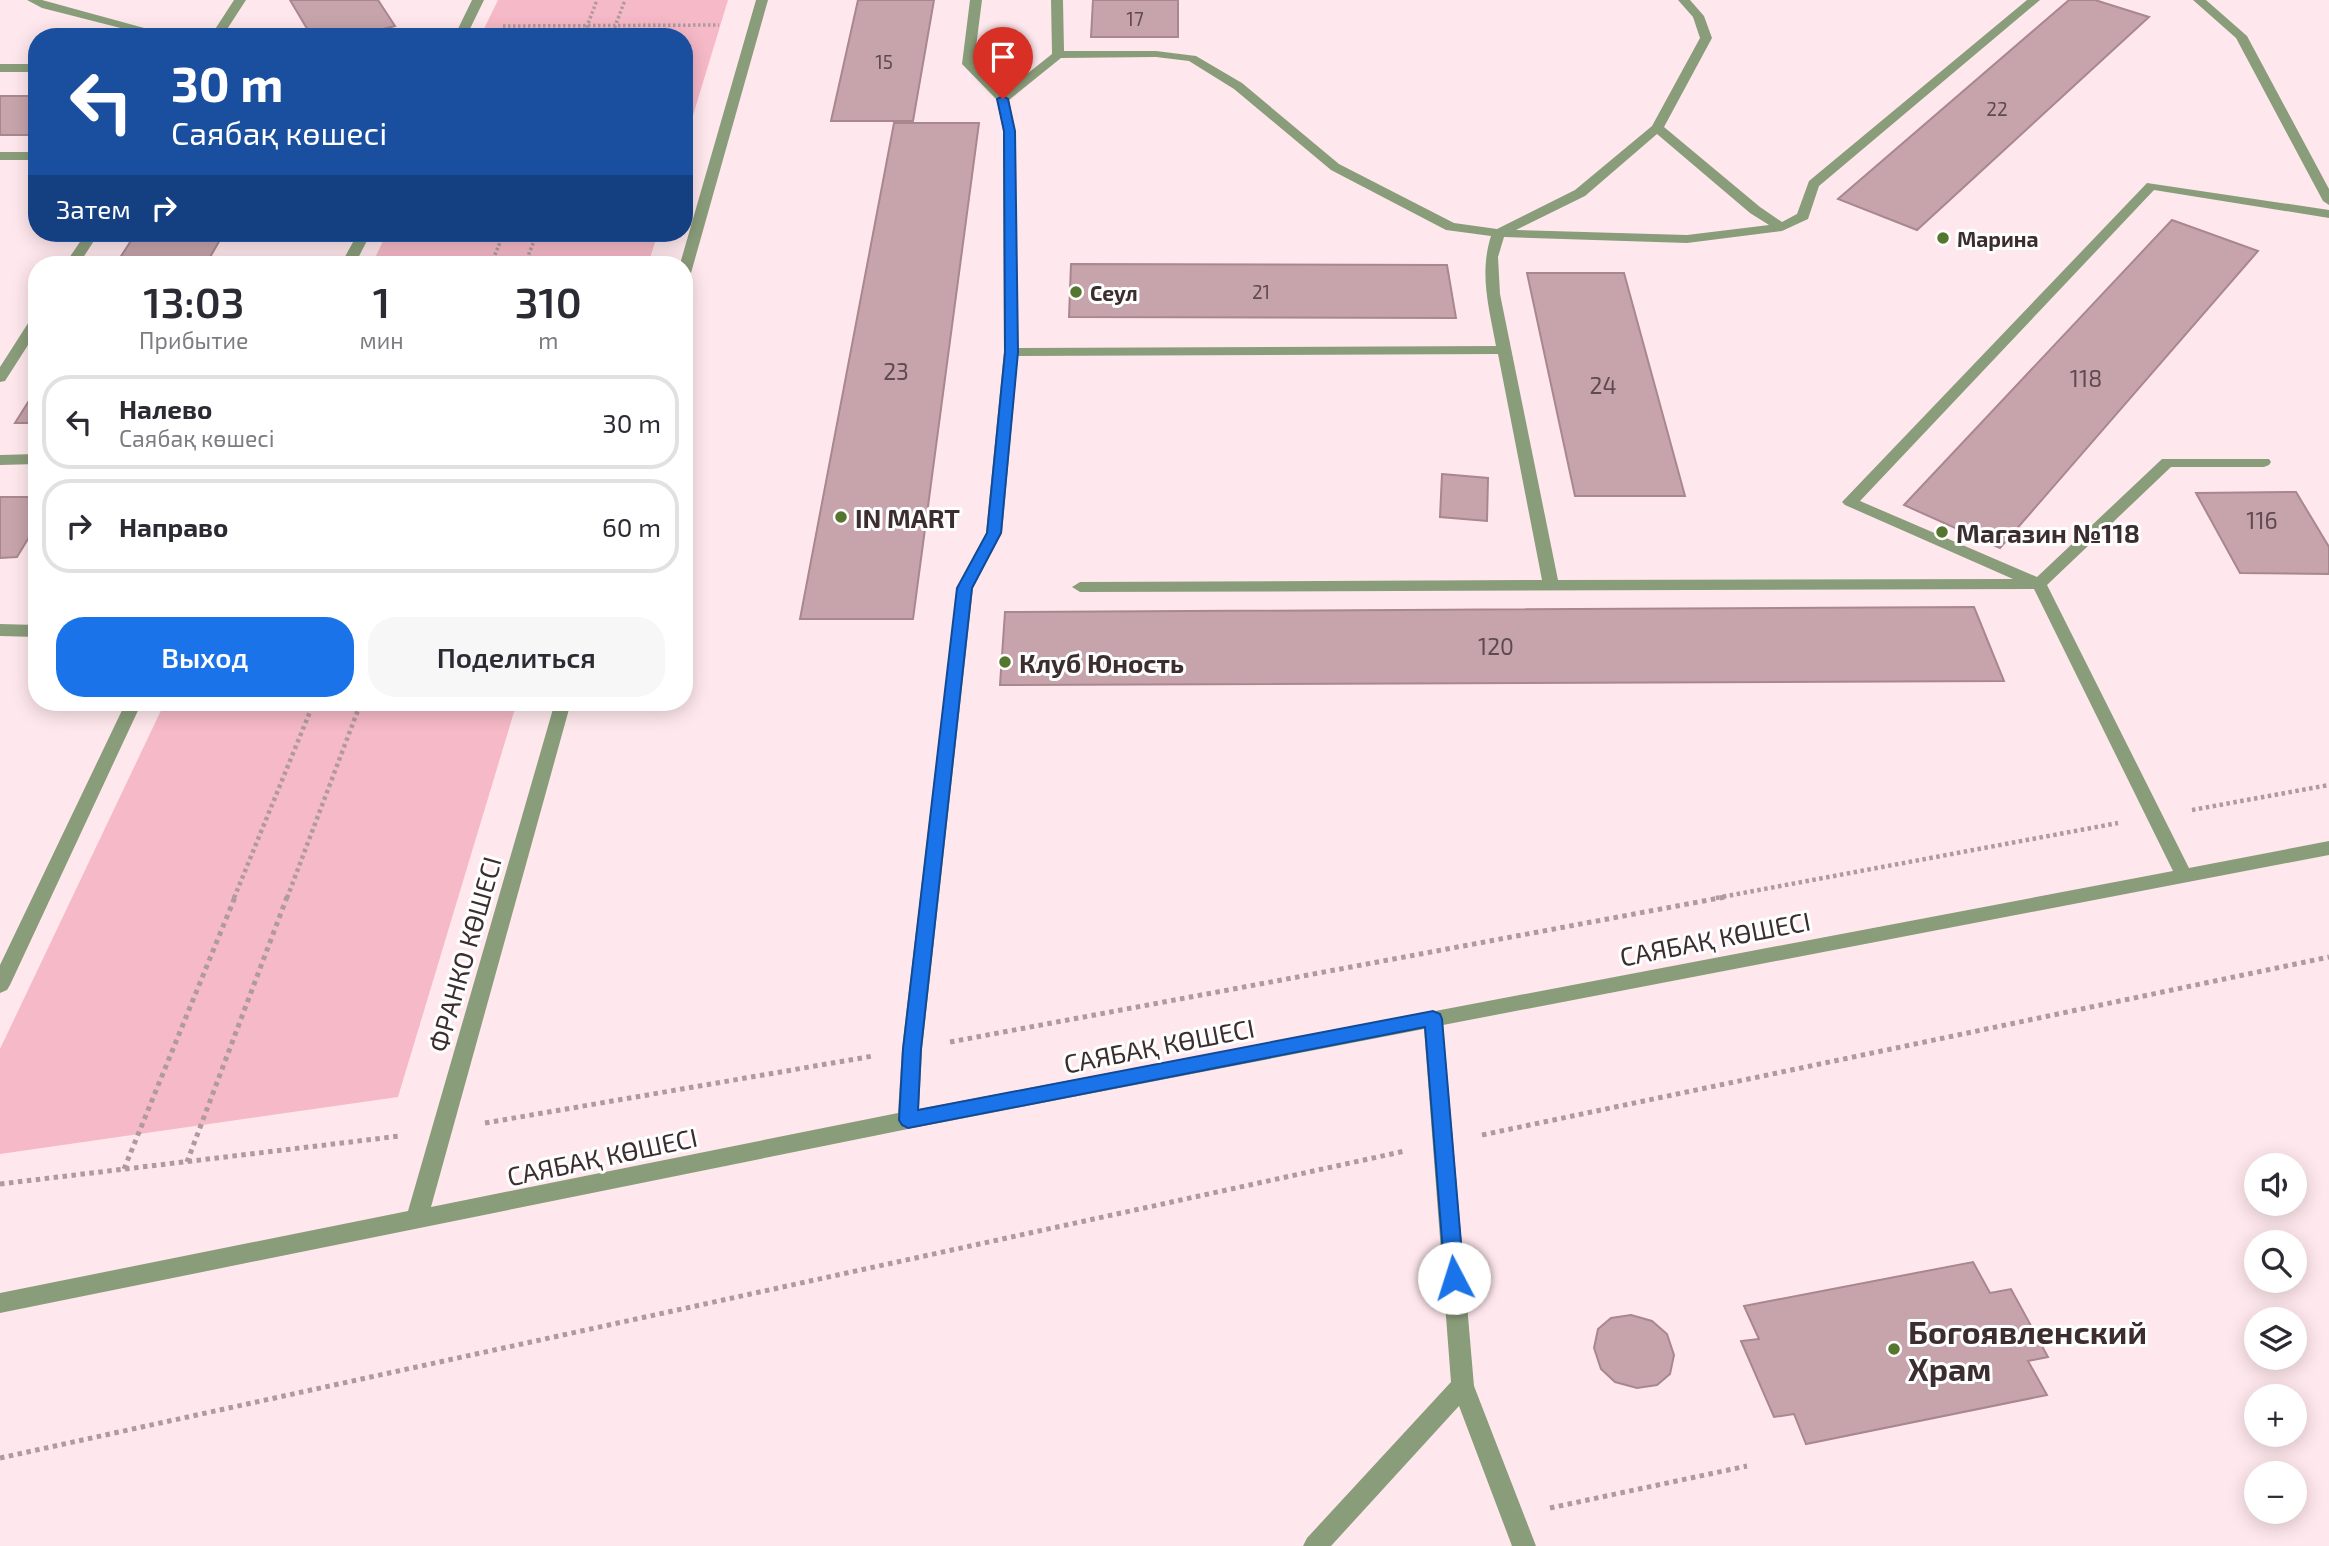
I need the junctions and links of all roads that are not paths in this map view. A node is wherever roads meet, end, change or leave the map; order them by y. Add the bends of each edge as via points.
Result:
1 (33, 0) edge
2 (240, 0) edge
3 (478, 0) edge
4 (762, 0) edge
5 (976, 0) edge
6 (1057, 0) edge
7 (1685, 0) edge
8 (2034, 0) edge
9 (2199, 0) edge
10 (135, 28) edge
11 (222, 28) edge
12 (465, 28) edge
13 (1058, 55) junction
14 (0, 68) edge
15 (28, 68) edge
16 (1003, 99) junction
17 (1657, 128) junction
18 (0, 156) edge
19 (28, 156) edge
20 (2329, 201) edge
21 (2329, 214) edge
22 (1782, 227) junction
23 (1499, 233) junction
24 (693, 241) edge
25 (28, 334) edge
26 (1503, 350) junction
27 (1011, 352) junction
28 (0, 379) edge
29 (0, 460) edge
30 (28, 460) edge
31 (2264, 462) dead end
32 (2039, 584) junction
33 (1551, 585) junction
34 (1080, 587) dead end
35 (0, 630) edge
36 (28, 631) edge
37 (130, 711) edge
38 (560, 711) edge
39 (2329, 848) edge
40 (2184, 875) junction
41 (0, 985) edge
42 (1433, 1019) junction
43 (908, 1120) junction
44 (416, 1221) junction
45 (0, 1303) edge
46 (1463, 1386) junction
47 (1315, 1546) edge
48 (1524, 1546) edge

1 - 10 street
2 - 11 street
3 - 12 street
4 - 24 street
5 - 16 street via 968,64
6 - 13 street
7 - 17 street via 1698,16 1706,38
8 - 22 street via 1813,184 1803,216
9 - 20 street via 2241,36
13 - 16 street
13 - 23 street via 1192,58 1238,86 1335,167 1451,227
14 - 15 street
16 - 27 street via 1009,131
17 - 22 street
17 - 23 street via 1580,193
18 - 19 street
21 - 32 street via 2151,186 1850,502
22 - 23 street via 1687,239
23 - 26 street via 1491,257
25 - 28 street
26 - 27 street
26 - 33 street
27 - 43 street via 994,533 965,588 912,1049
29 - 30 street
31 - 32 street via 2167,462
32 - 33 street
32 - 40 street
33 - 34 street
35 - 36 street
37 - 41 street
38 - 44 street, ФРАНКО КӨШЕСІ
39 - 40 street, САЯБАҚ КӨШЕСІ
40 - 42 street, САЯБАҚ КӨШЕСІ
42 - 43 street, САЯБАҚ КӨШЕСІ
42 - 46 street
43 - 44 street, САЯБАҚ КӨШЕСІ
44 - 45 street, САЯБАҚ КӨШЕСІ
46 - 47 street
46 - 48 street

